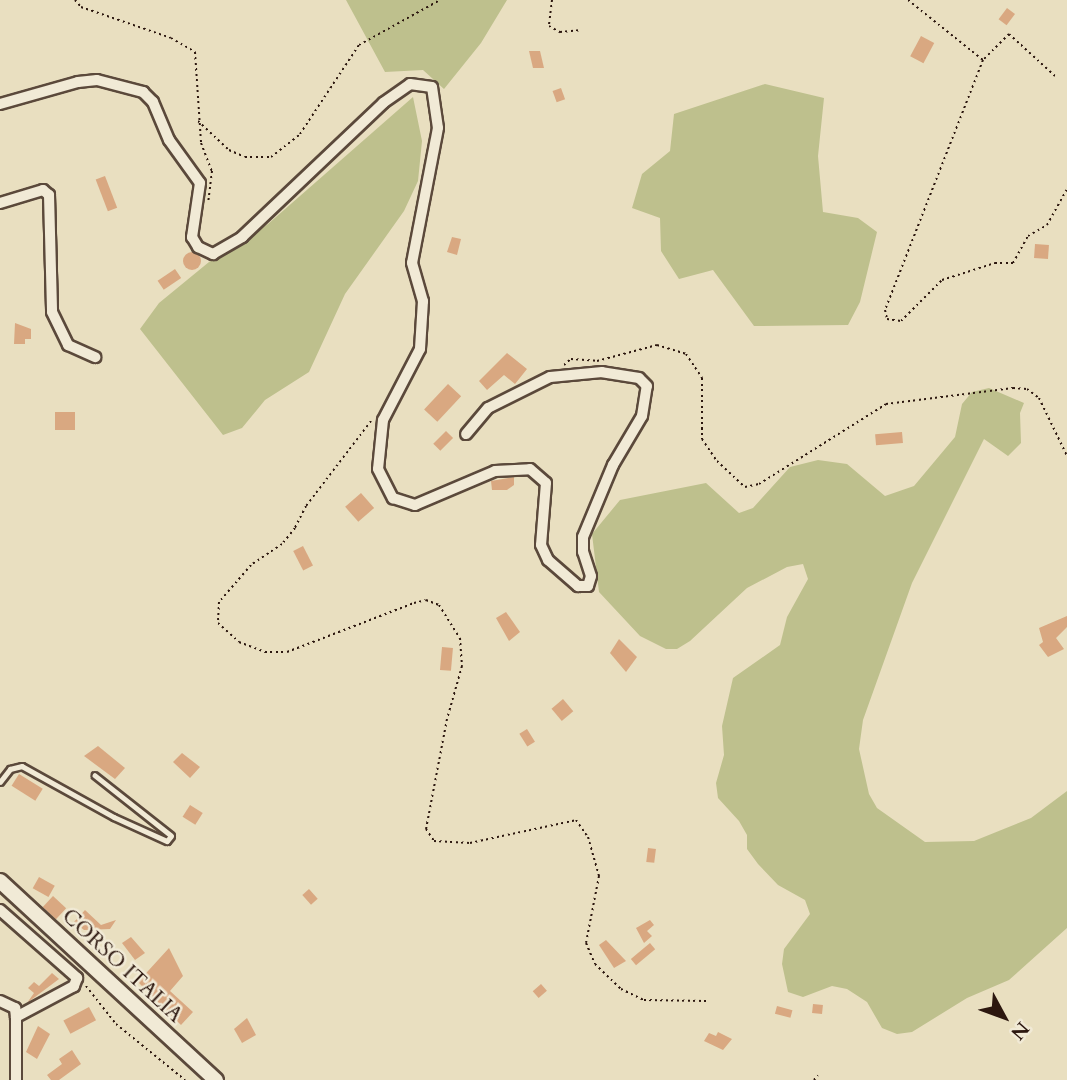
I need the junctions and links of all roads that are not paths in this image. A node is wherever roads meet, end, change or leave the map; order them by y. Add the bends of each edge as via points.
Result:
1 (0, 104) edge
2 (0, 203) edge
3 (95, 356) dead end
4 (466, 434) dead end
5 (95, 776) dead end
6 (0, 782) edge
7 (0, 881) edge
8 (0, 910) edge
9 (0, 1001) edge
10 (16, 1017) junction
11 (16, 1080) edge
12 (216, 1080) edge

1 - 4 street via 97,80 142,92 153,102 169,139 200,183 192,237 198,247 213,254 228,247 383,103 410,84 432,87 438,128 412,263 422,302 421,349 383,420 378,469 393,498 415,505 495,471 530,469 540,475 548,495 541,545 562,576 582,588 591,576 583,537 613,464 642,416 647,386 630,376 562,374 503,398
2 - 3 street via 43,190 49,195 52,312 68,345
5 - 6 lane via 171,836 167,841 22,765 10,769
7 - 12 main road, CORSO ITALIA
8 - 10 street via 77,978 74,986
9 - 10 street via 15,1009
10 - 11 street

